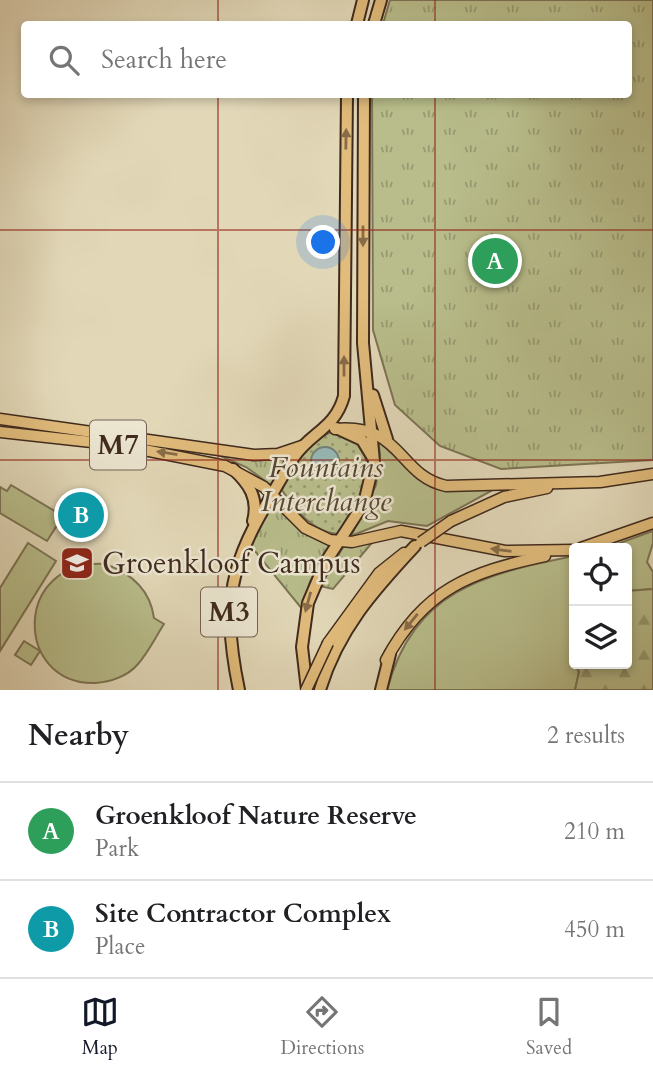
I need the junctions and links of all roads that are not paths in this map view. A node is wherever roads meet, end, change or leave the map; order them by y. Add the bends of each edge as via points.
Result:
1 (363, 0) edge
2 (381, 0) edge
3 (358, 21) edge
4 (375, 21) edge
5 (347, 98) edge
6 (364, 98) edge
7 (365, 376) junction
8 (0, 419) edge
9 (331, 429) junction
10 (0, 432) edge
11 (373, 432) junction
12 (387, 439) junction
13 (302, 446) junction
14 (374, 462) junction
15 (233, 469) junction
16 (653, 474) edge
17 (582, 483) junction
18 (272, 494) junction
19 (653, 523) edge
20 (247, 537) junction
21 (338, 542) junction
22 (600, 543) edge
23 (418, 544) joint
24 (569, 551) edge
25 (569, 552) edge
26 (332, 646) junction
27 (390, 653) joint
28 (239, 690) edge
29 (307, 690) edge
30 (320, 690) edge
31 (379, 690) edge

1 - 3 highway
2 - 4 highway
9 -> 5 highway via 344,388
6 -> 7 highway
7 - 11 highway
7 - 12 highway
8 - 13 main road, M7 via 254,455
9 - 11 main road
9 - 13 highway, M7
9 - 14 highway via 362,440
15 -> 10 main road, M7 via 118,445
11 - 12 main road
11 - 14 highway
12 - 17 main road via 428,479 453,487
13 - 18 highway, M3
14 - 21 highway via 364,503
15 - 18 main road, M7
15 - 20 highway via 246,481 254,499
16 - 17 main road
17 - 23 main road, bridge via 505,497 451,521
18 - 20 highway, M3
18 - 21 main road, M7 via 311,532
19 - 22 main road
20 - 28 highway, M3 via 229,598
24 -> 21 main road via 505,551 401,531
21 -> 29 highway via 316,580 306,611 302,647
23 - 26 highway via 362,603
25 -> 27 main road via 498,567 452,585 416,615
26 - 29 main road, bridge
26 - 30 highway
27 - 31 highway

